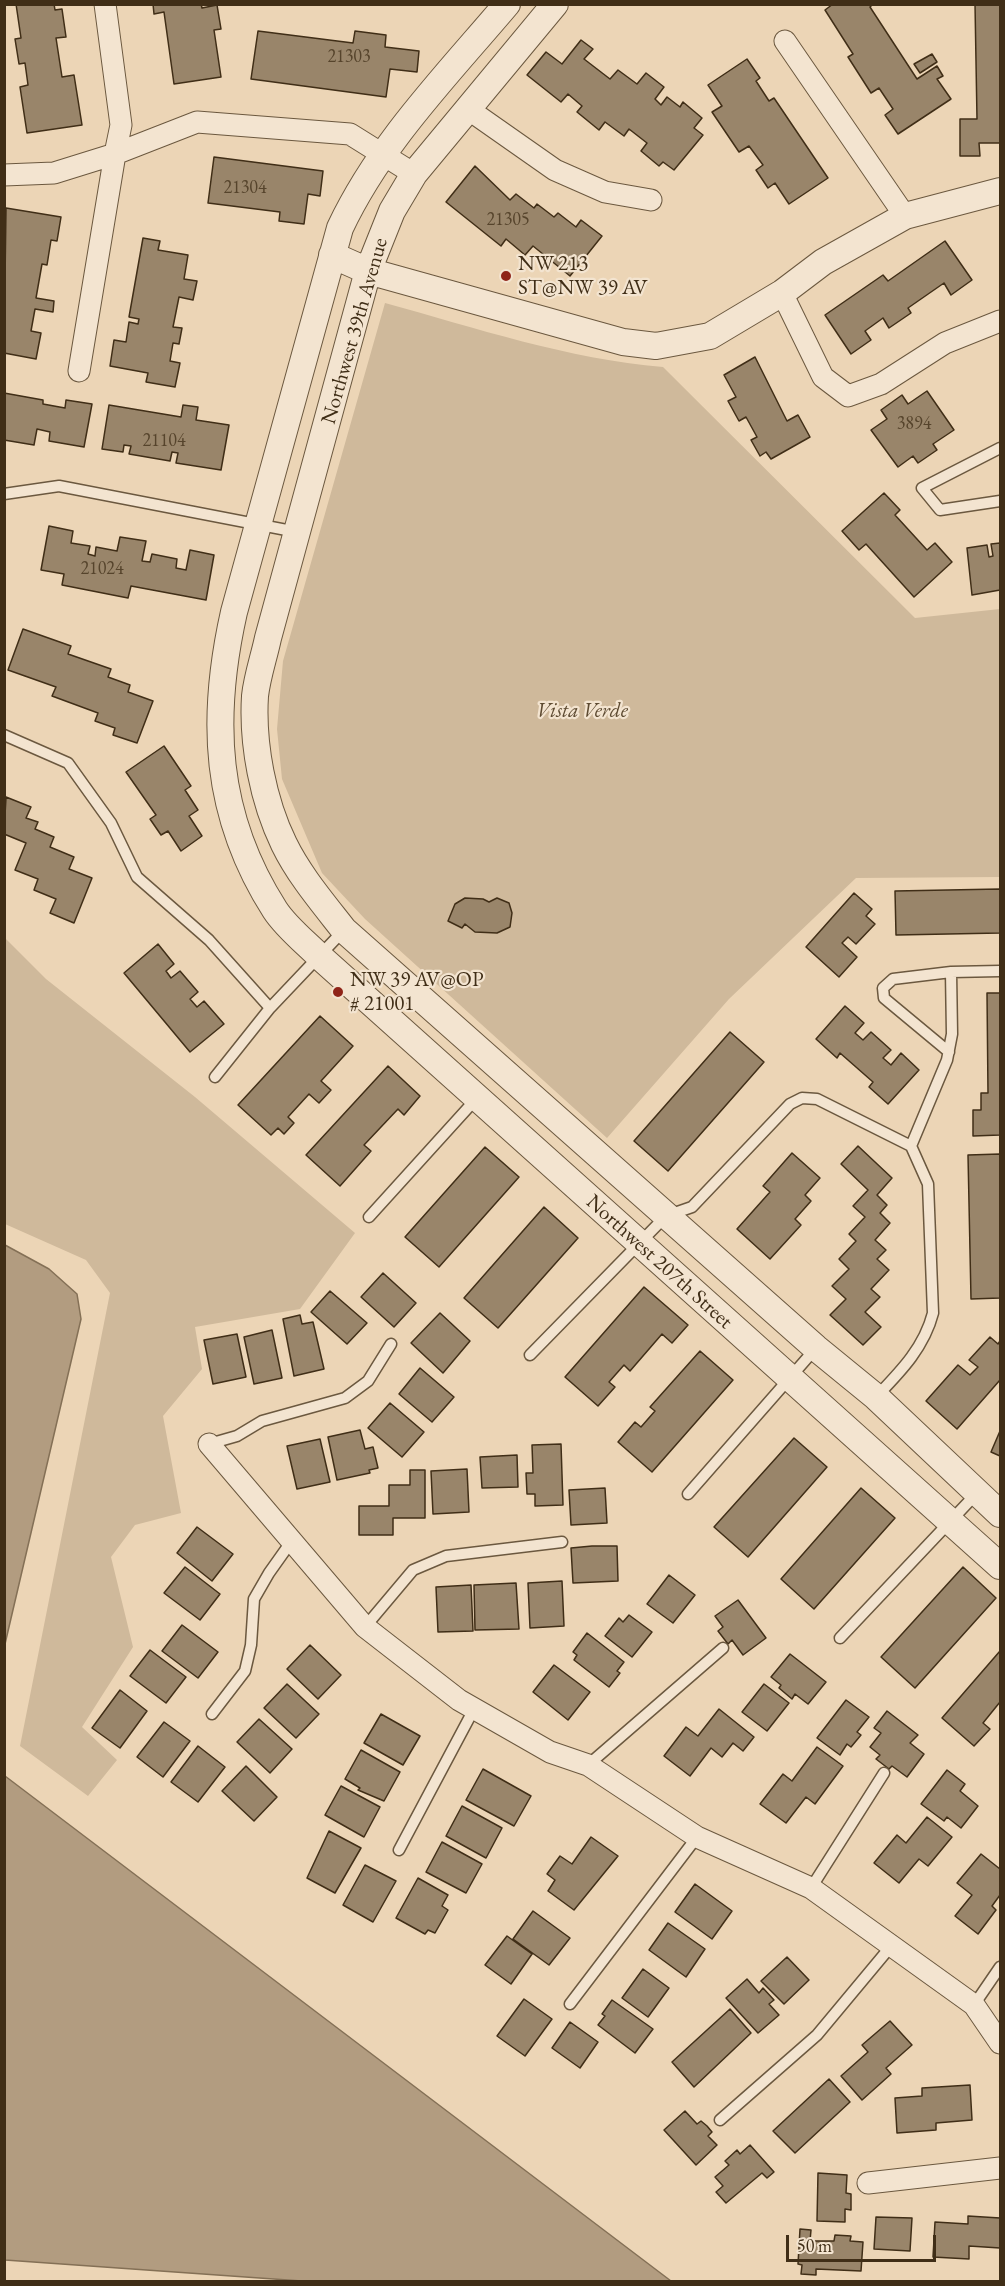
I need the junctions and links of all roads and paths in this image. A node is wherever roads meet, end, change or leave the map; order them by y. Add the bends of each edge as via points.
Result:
1 (105, 4) edge
2 (507, 4) edge
3 (555, 4) edge
4 (785, 41) dead end
5 (468, 109) junction
6 (381, 153) junction
7 (115, 154) junction
8 (414, 174) junction
9 (4, 175) edge
10 (1000, 191) edge
11 (651, 200) dead end
12 (905, 216) junction
13 (332, 255) junction
14 (368, 271) junction
15 (782, 293) junction
16 (1000, 321) edge
17 (79, 371) dead end
18 (1000, 448) edge
19 (4, 494) edge
20 (1000, 501) edge
21 (260, 525) junction
22 (298, 532) junction
23 (4, 735) edge
24 (344, 930) junction
25 (319, 956) junction
26 (1000, 971) edge
27 (951, 972) junction
28 (270, 1008) junction
29 (949, 1052) junction
30 (214, 1077) dead end
31 (476, 1099) junction
32 (911, 1146) junction
33 (666, 1216) junction
34 (369, 1217) dead end
35 (639, 1244) junction
36 (391, 1344) dead end
37 (816, 1348) junction
38 (530, 1355) dead end
39 (790, 1378) junction
40 (876, 1396) junction
41 (209, 1444) joint
42 (977, 1493) junction
43 (688, 1494) dead end
44 (1000, 1514) edge
45 (951, 1521) junction
46 (291, 1542) junction
47 (562, 1542) dead end
48 (1000, 1566) edge
49 (365, 1627) junction
50 (840, 1638) dead end
51 (723, 1648) dead end
52 (474, 1709) junction
53 (212, 1714) dead end
54 (588, 1765) junction
55 (884, 1773) dead end
56 (697, 1837) junction
57 (399, 1850) dead end
58 (811, 1888) junction
59 (892, 1946) junction
60 (1000, 1967) edge
61 (570, 2004) dead end
62 (974, 2005) junction
63 (1000, 2043) edge
64 (720, 2120) dead end
65 (1000, 2168) edge
66 (868, 2183) dead end

1 - 7 street via 121,125
2 - 6 street, Northwest 39th Avenue
3 - 5 street, Northwest 39th Avenue
4 - 12 street
5 - 8 street, Northwest 39th Avenue
5 - 11 street via 555,170 606,192
6 - 7 street via 350,134 197,122
6 - 8 street
6 - 13 street, Northwest 39th Avenue via 356,194
7 - 9 street via 54,173
7 - 17 street
8 - 14 street, Northwest 39th Avenue via 392,211
10 - 12 street
12 - 15 street via 823,262
13 - 14 street
13 - 21 street, Northwest 39th Avenue
14 - 15 street via 622,342 656,346 710,336
14 - 22 street, Northwest 39th Avenue
15 - 16 street via 823,377 848,396 881,384 945,344
18 - 20 lane via 922,488 940,510
19 - 21 lane via 59,486
21 - 22 lane
21 - 25 street, Northwest 39th Avenue via 223,663 219,752 231,819 251,866 276,912
22 - 24 street, Northwest 39th Avenue via 255,695 258,752 269,804 284,843 305,880
23 - 28 lane via 68,763 111,823 136,877 208,939
24 - 25 lane
24 - 33 street, Northwest 207th Street
25 - 28 lane
25 - 31 street, Northwest 207th Street
26 - 27 lane
27 - 29 lane
27 - 29 lane via 893,979 883,988 884,998
28 - 30 lane
29 - 32 lane
31 - 34 lane
31 - 35 street, Northwest 207th Street
32 - 33 lane via 817,1099 802,1098 777,1115 692,1206
32 - 40 lane via 928,1184 933,1313 930,1327 909,1362
33 - 35 lane
33 - 37 street, Northwest 207th Street
35 - 38 lane
35 - 39 street, Northwest 207th Street
36 - 41 lane via 368,1381 345,1398 262,1421 237,1436
37 - 39 lane
37 - 40 street, Northwest 207th Street
39 - 43 lane
39 - 45 street, Northwest 207th Street
40 - 42 street, Northwest 207th Street
41 - 46 street
42 - 44 street, Northwest 207th Street
42 - 45 lane
45 - 48 street, Northwest 207th Street
45 - 50 lane
46 - 49 street
46 - 53 lane via 254,1599 251,1645 244,1671
47 - 49 lane via 446,1556 413,1570
49 - 52 street
51 - 54 lane
52 - 54 street via 550,1752
52 - 57 lane
54 - 56 street
55 - 58 lane
56 - 58 street
56 - 61 lane
58 - 59 street
59 - 62 street
59 - 64 lane via 817,2035
60 - 62 lane
62 - 63 street
65 - 66 street

